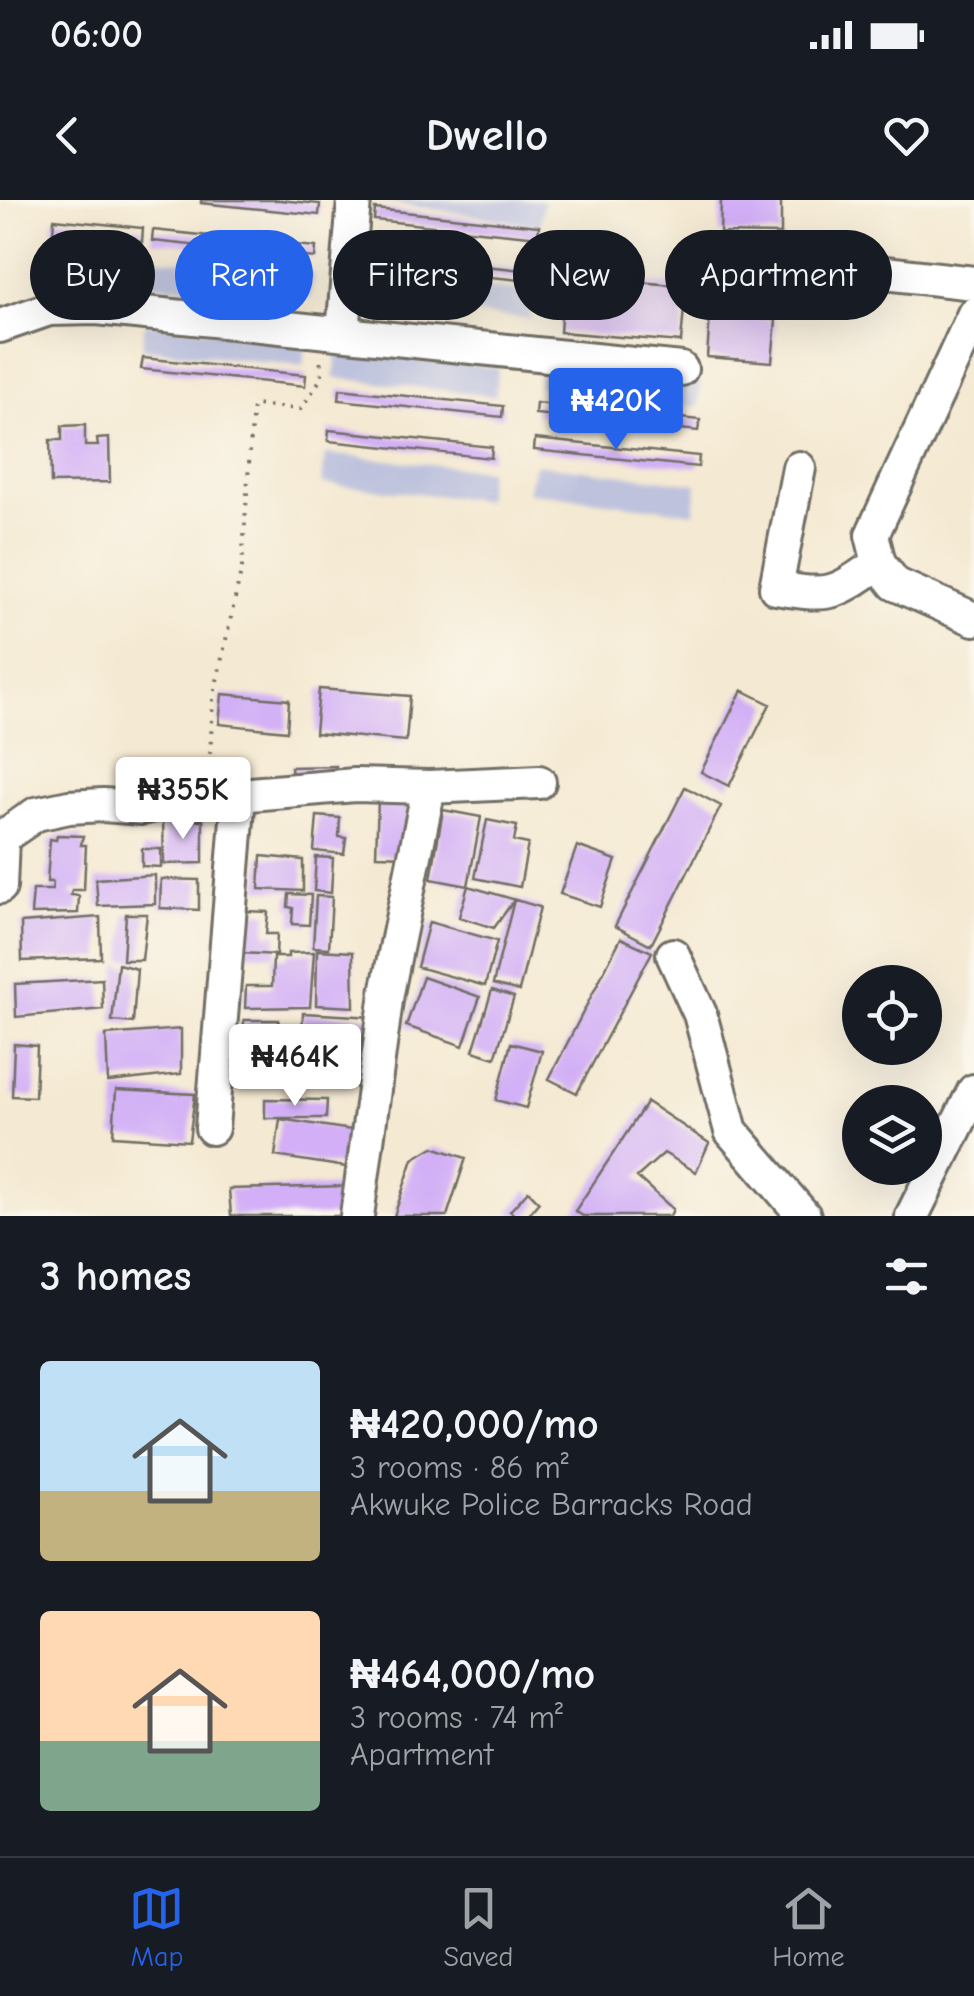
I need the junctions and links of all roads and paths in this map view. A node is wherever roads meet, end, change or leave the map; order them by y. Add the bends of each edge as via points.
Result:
1 (354, 200) edge
2 (892, 274) edge
3 (974, 283) edge
4 (974, 314) edge
5 (0, 326) edge
6 (329, 332) junction
7 (681, 369) dead end
8 (799, 468) dead end
9 (879, 563) junction
10 (974, 619) edge
11 (539, 782) dead end
12 (429, 787) junction
13 (239, 795) junction
14 (188, 799) junction
15 (1, 838) edge
16 (0, 888) edge
17 (673, 955) dead end
18 (974, 1091) edge
19 (212, 1128) dead end
20 (357, 1216) edge
21 (804, 1216) edge
22 (912, 1216) edge

1 - 6 street
2 - 3 street
4 - 9 street via 872,535
5 - 6 street via 49,309 97,308
6 - 7 street
6 - 14 path via 322,378 302,408 253,405 242,567 213,699 210,757
8 - 9 street via 776,588 837,592
9 - 10 street via 894,584
11 - 12 street
12 - 13 street via 355,784
12 - 20 street via 387,993
13 - 14 street
13 - 19 street
14 - 15 street via 142,808 69,807 36,814
15 - 16 street
17 - 21 street via 700,1014 731,1131
18 - 22 street

